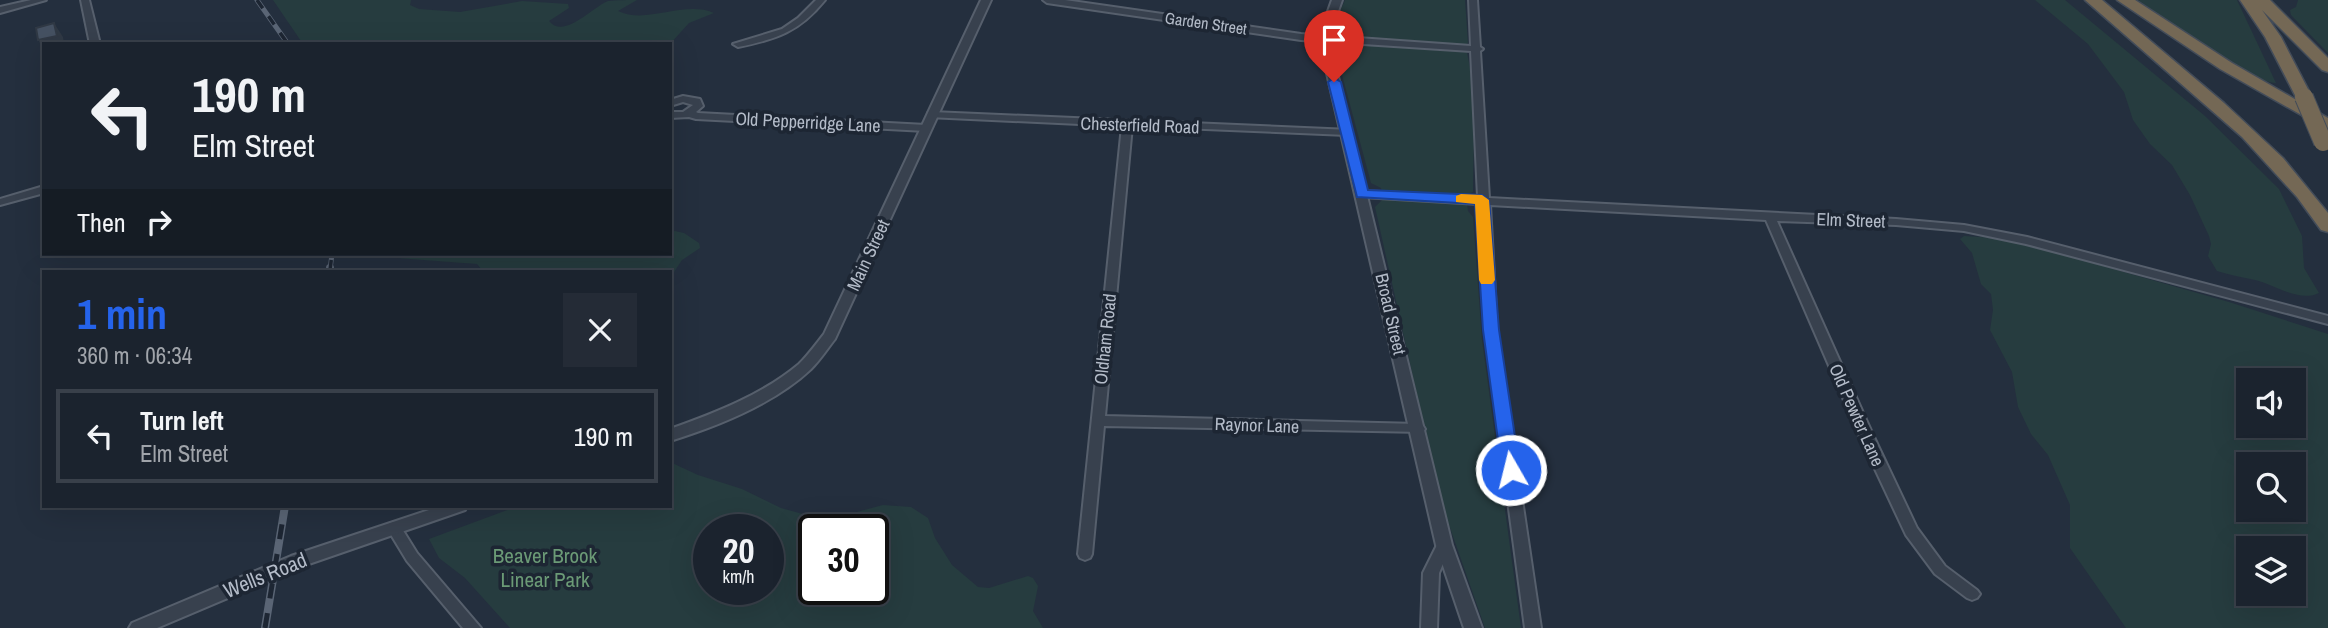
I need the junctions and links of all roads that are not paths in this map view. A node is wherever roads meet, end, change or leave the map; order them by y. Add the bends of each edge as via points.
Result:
1 (42, 0) edge
2 (85, 0) edge
3 (821, 0) edge
4 (986, 0) edge
5 (1046, 0) edge
6 (1337, 0) edge
7 (1473, 0) edge
8 (2080, 0) edge
9 (2093, 0) edge
10 (2125, 0) edge
11 (2248, 0) edge
12 (2261, 0) edge
13 (0, 10) edge
14 (1325, 39) junction
15 (95, 42) edge
16 (738, 44) dead end
17 (1478, 50) junction
18 (2158, 56) junction
19 (2328, 67) edge
20 (672, 102) edge
21 (690, 113) junction
22 (672, 115) edge
23 (932, 115) junction
24 (1126, 124) junction
25 (926, 128) junction
26 (1348, 132) junction
27 (2327, 140) edge
28 (42, 190) edge
29 (1362, 194) junction
30 (1482, 200) junction
31 (0, 202) edge
32 (1770, 217) junction
33 (2328, 226) edge
34 (2328, 320) edge
35 (1097, 421) junction
36 (1418, 429) junction
37 (672, 434) edge
38 (454, 508) edge
39 (394, 528) junction
40 (1444, 545) junction
41 (1085, 554) dead end
42 (1972, 594) dead end
43 (138, 628) edge
44 (473, 628) edge
45 (1429, 628) edge
46 (1473, 628) edge
47 (1533, 628) edge

1 - 13 street
2 - 15 street
3 - 16 street via 785,33
4 - 23 street, Main Street
5 - 14 street, Garden Street
6 - 14 street
7 - 17 street
8 - 18 highway via 2125,37
9 - 18 highway
10 - 27 highway
11 - 27 highway, bridge via 2273,37
12 - 19 highway
14 - 17 street, Garden Street
14 - 26 street, Broad Street
17 - 30 street
18 - 33 highway via 2254,138 2298,184
20 - 21 street via 696,101 698,106
21 - 22 street, Old Pepperridge Lane
21 - 25 street, Old Pepperridge Lane
23 - 24 street, Chesterfield Road
23 - 25 street, Main Street
24 - 26 street, Chesterfield Road
24 - 35 street, Oldham Road
25 - 37 street, Main Street via 838,319 804,368 761,396
26 - 29 street, Broad Street
28 - 31 street
29 - 30 street, Elm Street
29 - 36 street, Broad Street
30 - 32 street, Elm Street
30 - 47 street via 1491,330
32 - 34 street, Elm Street via 1976,230
32 - 42 street, Old Pewter Lane via 1911,531 1940,570
35 - 36 street, Raynor Lane
35 - 41 street, Oldham Road
36 - 40 street, Broad Street
38 - 39 street
39 - 43 street, Wells Road via 285,566
39 - 44 street via 412,557
40 - 45 street via 1432,573
40 - 46 street, Broad Street

